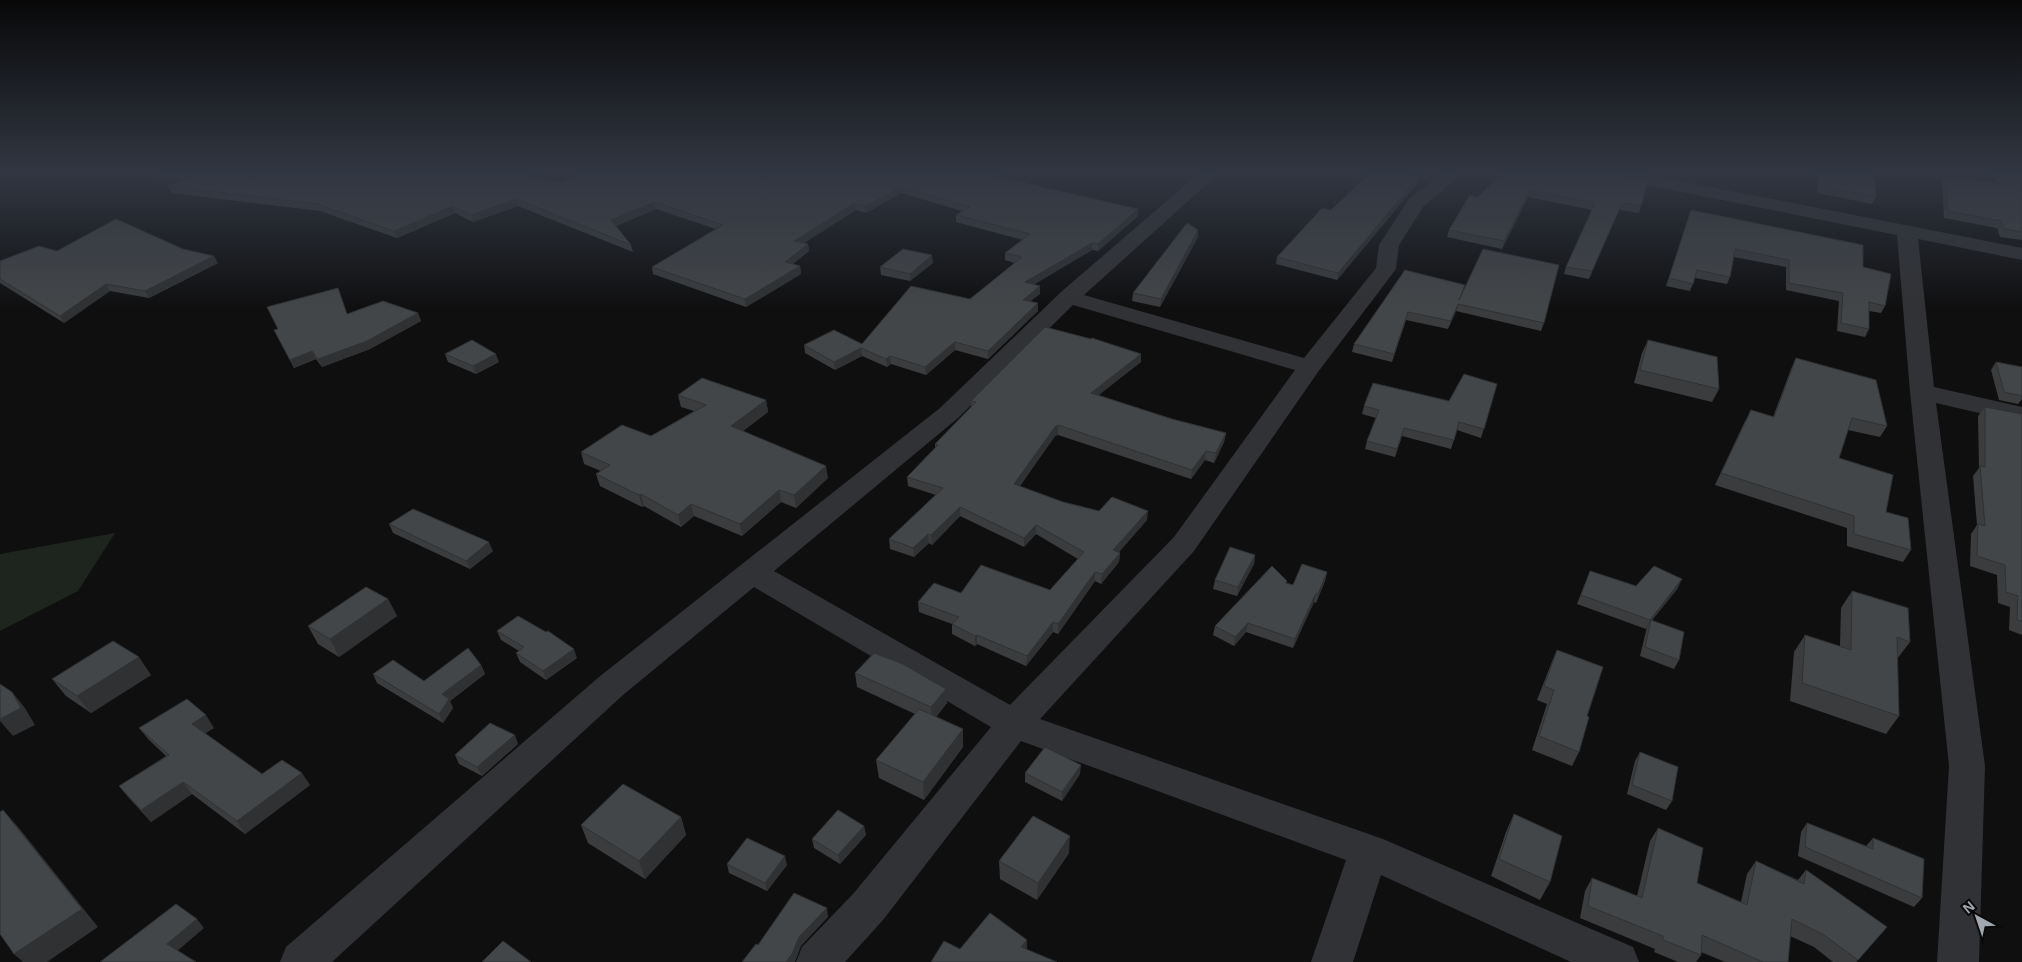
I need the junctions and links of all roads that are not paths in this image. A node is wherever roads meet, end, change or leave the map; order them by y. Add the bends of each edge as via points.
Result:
1 (1158, 219) edge
2 (1406, 219) edge
3 (1841, 219) edge
4 (1907, 232) junction
5 (2022, 254) edge
6 (1069, 297) junction
7 (1309, 367) junction
8 (1922, 392) junction
9 (2022, 415) edge
10 (751, 571) junction
11 (1014, 724) junction
12 (1369, 851) junction
13 (301, 962) edge
14 (817, 962) edge
15 (1332, 962) edge
16 (1618, 962) edge
17 (1958, 962) edge

1 - 6 street
2 - 7 street via 1390,245 1386,269
3 - 4 street
4 - 5 street
4 - 8 street
6 - 7 street
6 - 10 street via 949,413
7 - 11 street via 1184,544
8 - 9 street
8 - 17 street via 1968,766
10 - 11 street
10 - 13 street via 610,686
11 - 12 street
11 - 14 street via 868,907
12 - 15 street
12 - 16 street

